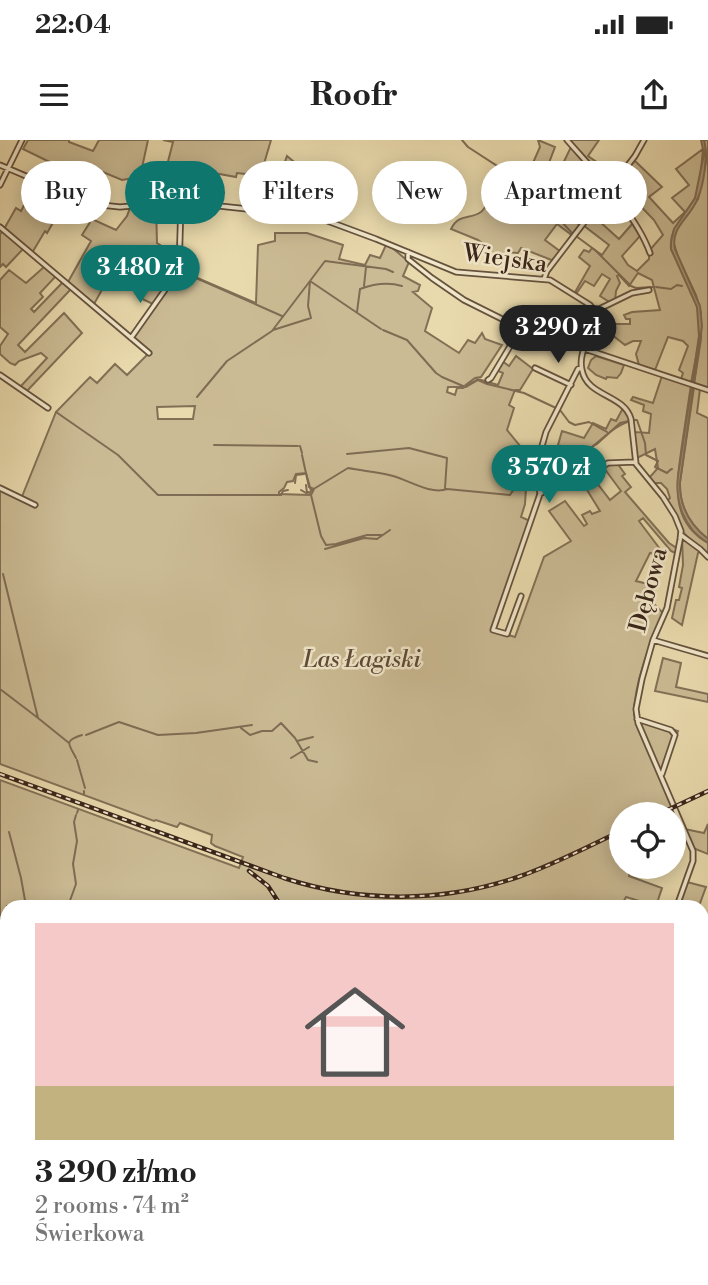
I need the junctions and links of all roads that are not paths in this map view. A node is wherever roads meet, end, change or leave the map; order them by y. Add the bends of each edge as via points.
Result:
1 (22, 140) edge
2 (566, 140) edge
3 (644, 140) edge
4 (584, 161) edge
5 (631, 161) edge
6 (0, 165) edge
7 (8, 168) junction
8 (0, 185) edge
9 (125, 207) edge
10 (225, 207) edge
11 (180, 224) edge
12 (583, 224) edge
13 (634, 224) edge
14 (0, 227) edge
15 (410, 253) junction
16 (650, 253) dead end
17 (544, 279) junction
18 (649, 290) dead end
19 (595, 311) junction
20 (519, 327) junction
21 (131, 338) junction
22 (584, 349) junction
23 (149, 353) dead end
24 (581, 368) junction
25 (535, 369) dead end
26 (0, 375) edge
27 (488, 380) dead end
28 (570, 385) junction
29 (708, 390) edge
30 (48, 408) dead end
31 (635, 462) junction
32 (0, 488) edge
33 (540, 494) junction
34 (35, 505) dead end
35 (681, 535) junction
36 (708, 557) edge
37 (521, 596) dead end
38 (653, 640) junction
39 (708, 656) edge
40 (636, 718) junction
41 (661, 776) junction
42 (679, 900) edge

1 - 7 street
2 - 4 street
3 - 5 street
6 - 7 street, Wiejska
7 - 8 street
7 - 9 street, Wiejska via 96,204
10 - 15 street, Wiejska via 314,216
11 - 21 street via 179,270
12 - 17 street
13 - 16 street
14 - 21 street
15 - 17 street, Wiejska via 456,272
15 - 20 street via 410,260 464,300
17 - 19 street, Wiejska
18 - 19 street
19 - 22 street
20 - 22 street
20 - 27 street
21 - 23 street
22 - 24 street
22 - 29 street
24 - 28 street
24 - 31 street via 592,387 628,412
25 - 28 street
26 - 30 street
28 - 33 street via 546,432 536,467
31 - 33 street via 608,463
31 - 35 street, Dębowa via 675,516
32 - 34 street
33 - 37 street via 493,630 507,634
35 - 36 street
35 - 38 street, Dębowa via 668,604
38 - 39 street
38 - 40 street, Dębowa
40 - 41 street
40 - 41 street via 675,735
41 - 42 street via 693,858

